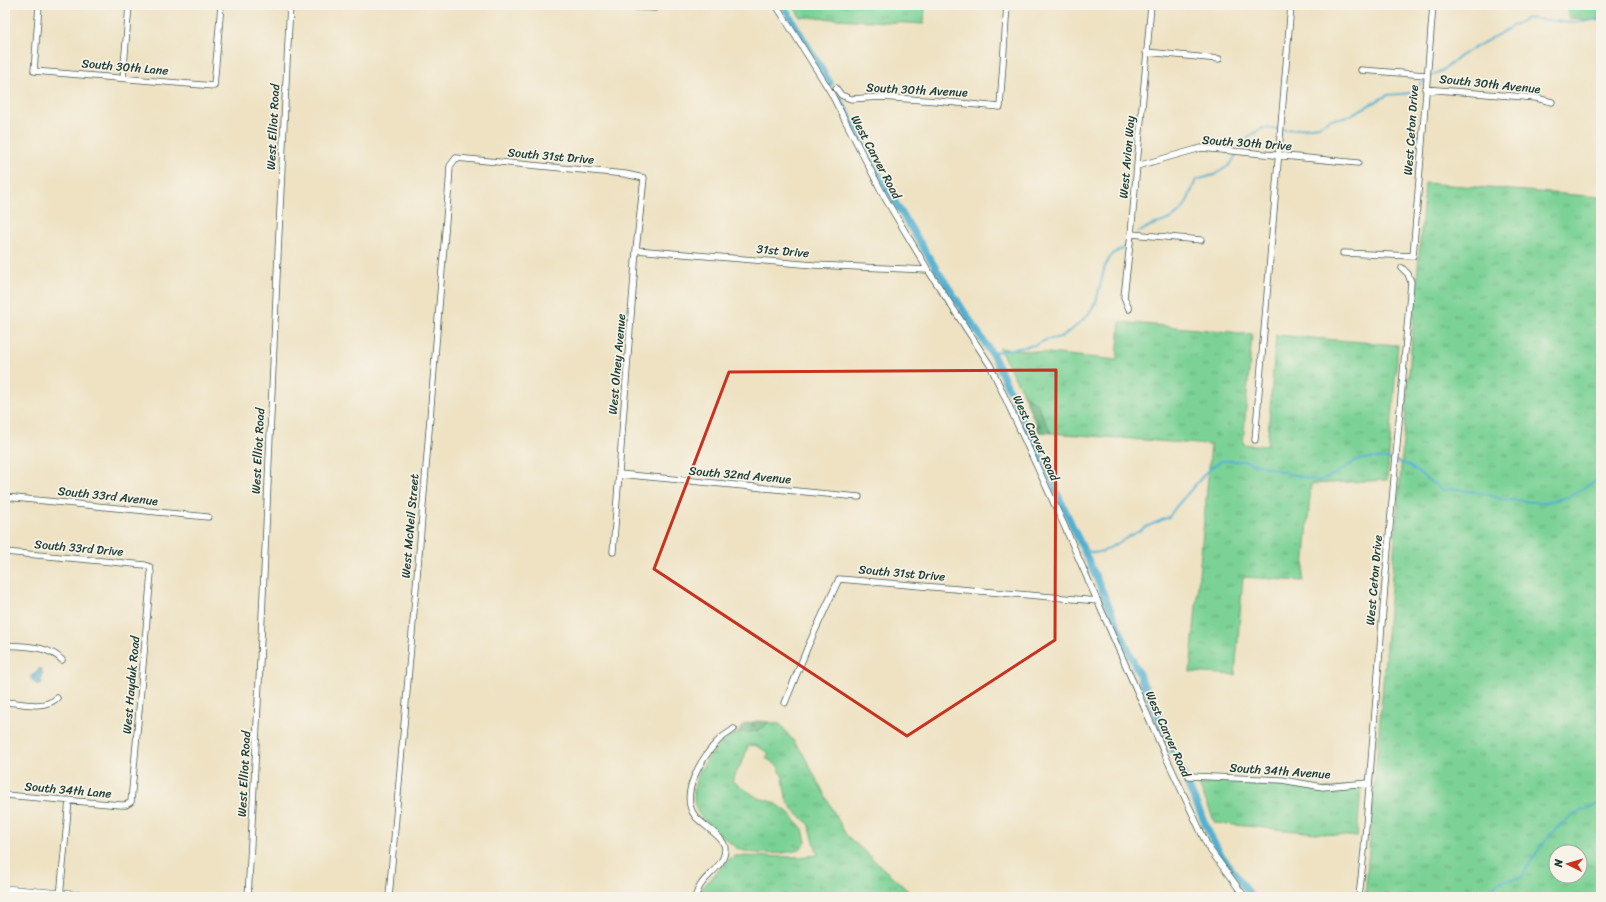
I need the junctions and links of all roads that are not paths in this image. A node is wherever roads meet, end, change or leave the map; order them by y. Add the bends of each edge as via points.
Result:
1 (39, 5) edge
2 (129, 5) edge
3 (221, 5) edge
4 (290, 5) edge
5 (609, 5) edge
6 (776, 5) edge
7 (1007, 5) edge
8 (1151, 5) edge
9 (1292, 5) edge
10 (1433, 5) edge
11 (655, 8) dead end
12 (1146, 52) junction
13 (1219, 59) dead end
14 (1361, 70) dead end
15 (1426, 76) junction
16 (123, 78) junction
17 (836, 88) dead end
18 (1425, 89) junction
19 (1552, 102) dead end
20 (1279, 155) junction
21 (456, 158) joint
22 (1358, 163) dead end
23 (1137, 166) junction
24 (644, 178) joint
25 (1131, 234) junction
26 (1201, 240) dead end
27 (636, 250) junction
28 (1343, 253) dead end
29 (1402, 268) dead end
30 (928, 270) junction
31 (1129, 310) dead end
32 (1255, 440) dead end
33 (619, 474) junction
34 (5, 497) edge
35 (859, 497) dead end
36 (208, 517) dead end
37 (5, 552) edge
38 (613, 552) dead end
39 (150, 567) joint
40 (1098, 601) junction
41 (5, 645) edge
42 (62, 660) dead end
43 (57, 698) dead end
44 (5, 702) edge
45 (785, 703) dead end
46 (734, 729) dead end
47 (1189, 776) dead end
48 (1369, 783) junction
49 (5, 795) edge
50 (69, 800) junction
51 (129, 804) joint
52 (5, 889) edge
53 (60, 895) edge
54 (97, 897) edge
55 (248, 897) edge
56 (389, 897) edge
57 (695, 897) edge
58 (1245, 897) edge
59 (1359, 897) edge

1 - 16 street, South 30th Lane via 34,71
2 - 16 street
3 - 16 street, South 30th Lane via 214,86
4 - 55 street, West Elliot Road
5 - 11 street
6 - 30 street, West Carver Road via 830,91 885,198
7 - 17 street, South 30th Avenue via 1000,107 937,100 880,97 851,99 841,95
8 - 12 street, West Avion Way
9 - 20 street
10 - 15 street, West Ceton Drive
12 - 13 street
12 - 23 street, West Avion Way
14 - 15 street, South 30th Avenue
15 - 18 street, West Ceton Drive
18 - 19 street, South 30th Avenue via 1536,98
18 - 28 street, West Ceton Drive via 1412,256
20 - 22 street, South 30th Drive
20 - 23 street, South 30th Drive via 1201,148
20 - 32 street
21 - 24 street, South 31st Drive
21 - 56 street, West McNeil Street via 450,166 449,177
23 - 25 street, West Avion Way
24 - 27 street, West Olney Avenue
25 - 26 street
25 - 31 street, West Avion Way via 1124,298
27 - 30 street, 31st Drive via 814,265
27 - 33 street, West Olney Avenue
29 - 48 street, West Ceton Drive via 1411,282
30 - 40 street, West Carver Road via 990,365
33 - 35 street, South 32nd Avenue
33 - 38 street, West Olney Avenue
34 - 36 street, South 33rd Avenue
37 - 39 street, South 33rd Drive
39 - 51 street, West Hayduk Road via 152,573 132,798
40 - 45 street, South 31st Drive via 839,579
40 - 58 street, West Carver Road via 1208,847
41 - 42 street via 44,649
43 - 44 street via 39,705
46 - 57 street via 720,739 708,753 694,778 689,794 689,804 694,816 722,839 725,847 724,858 700,886
47 - 48 street, South 34th Avenue via 1282,780 1323,787
48 - 59 street, West Ceton Drive
49 - 50 street, South 34th Lane
50 - 51 street, South 34th Lane
50 - 53 street
52 - 53 street
53 - 54 street

